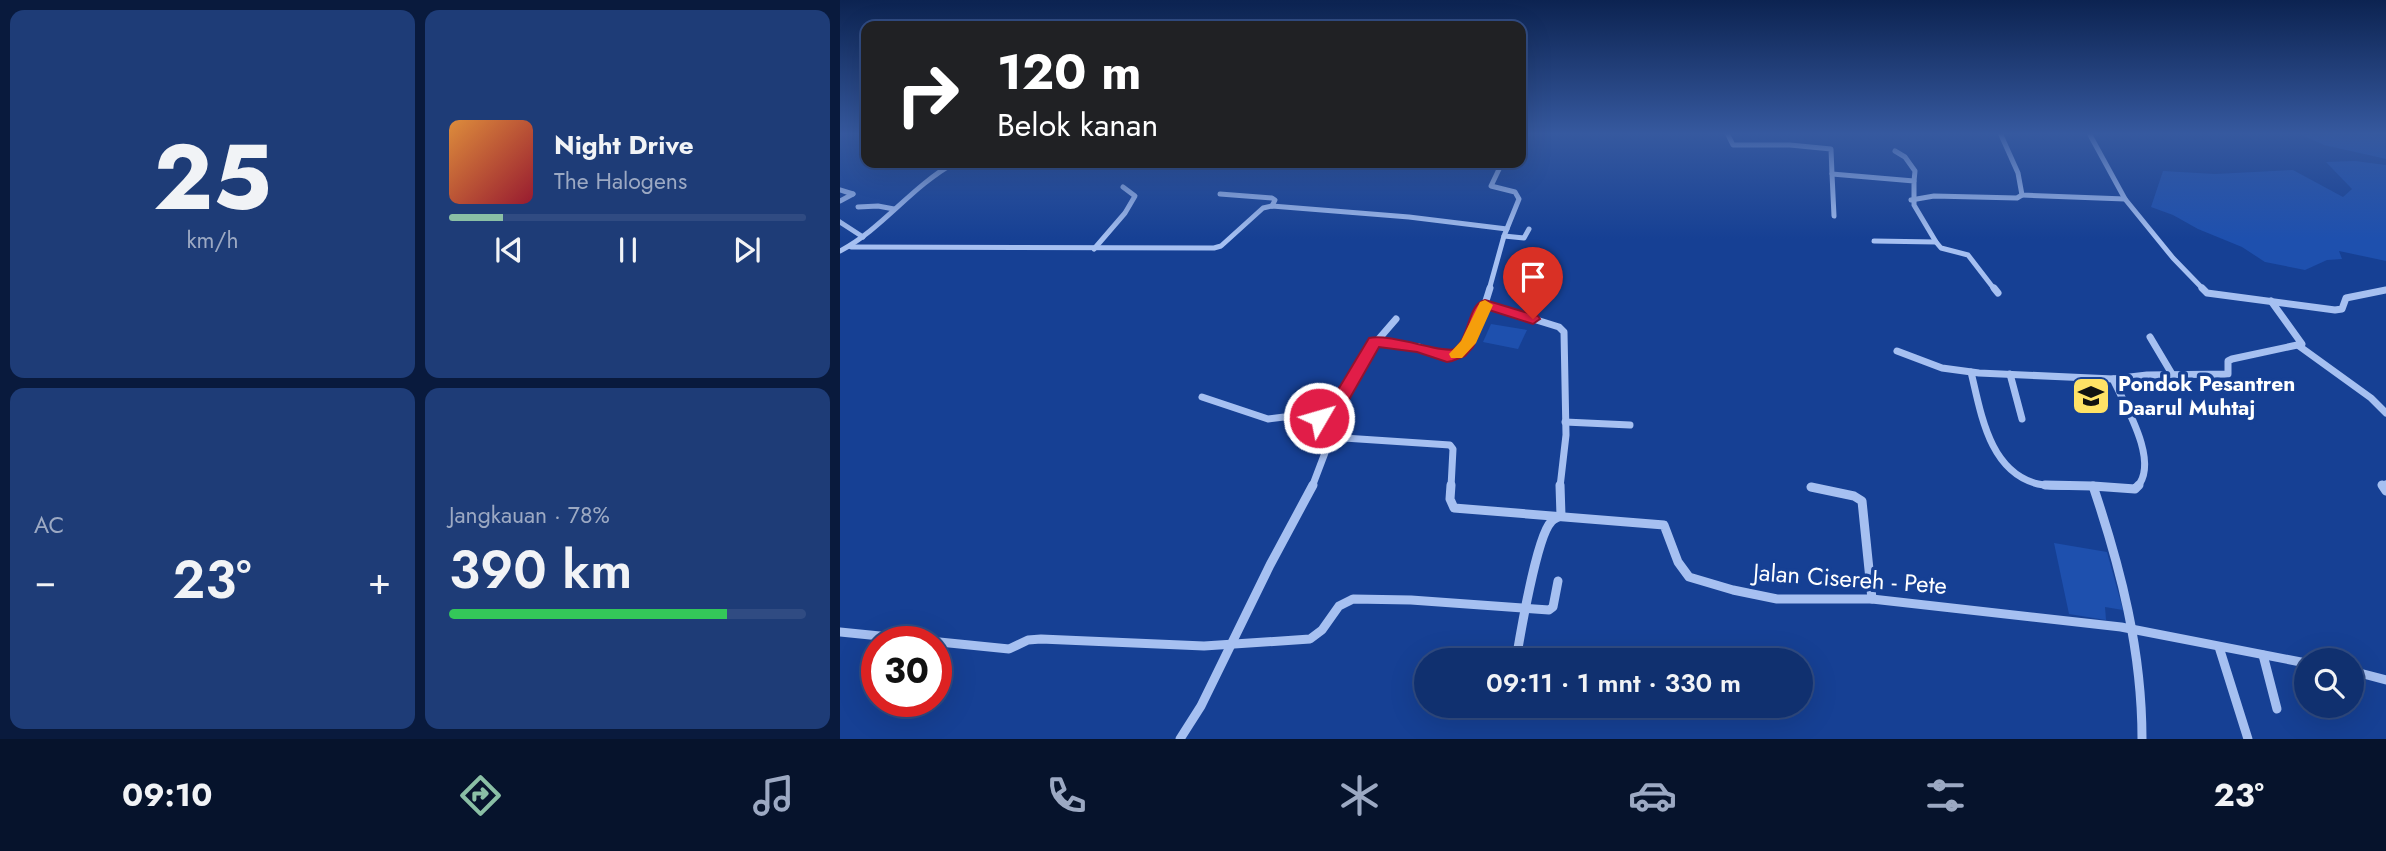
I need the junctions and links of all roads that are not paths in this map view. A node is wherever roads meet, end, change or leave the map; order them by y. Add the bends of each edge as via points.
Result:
1 (942, 169) edge
2 (1499, 169) edge
3 (1832, 169) edge
4 (1915, 169) edge
5 (2016, 169) edge
6 (2109, 169) edge
7 (1832, 174) junction
8 (1914, 181) junction
9 (1124, 187) dead end
10 (840, 190) edge
11 (1220, 194) dead end
12 (2022, 195) junction
13 (2125, 199) junction
14 (1911, 200) junction
15 (840, 201) edge
16 (1272, 206) junction
17 (858, 207) dead end
18 (894, 209) junction
19 (1834, 216) dead end
20 (840, 222) edge
21 (1529, 229) dead end
22 (1506, 232) junction
23 (863, 237) junction
24 (1874, 241) dead end
25 (1936, 242) junction
26 (850, 247) junction
27 (1094, 249) junction
28 (840, 251) edge
29 (2386, 290) edge
30 (1998, 293) dead end
31 (2271, 301) junction
32 (1485, 304) junction
33 (1395, 319) dead end
34 (2150, 337) dead end
35 (1375, 342) junction
36 (2299, 346) junction
37 (1897, 351) dead end
38 (1971, 372) junction
39 (2010, 374) junction
40 (2172, 374) junction
41 (2113, 379) junction
42 (1202, 397) dead end
43 (2386, 413) edge
44 (2022, 419) dead end
45 (1328, 422) junction
46 (1565, 422) junction
47 (1630, 425) dead end
48 (1331, 438) junction
49 (2386, 484) edge
50 (2093, 486) junction
51 (1811, 487) dead end
52 (2386, 491) edge
53 (1561, 516) junction
54 (1558, 581) dead end
55 (1872, 599) junction
56 (1525, 607) junction
57 (2136, 630) junction
58 (840, 632) edge
59 (1233, 642) junction
60 (2219, 647) junction
61 (1518, 648) edge
62 (2263, 655) junction
63 (2294, 661) edge
64 (2364, 674) edge
65 (2386, 680) edge
66 (2277, 709) dead end
67 (1180, 739) edge
68 (2142, 739) edge
69 (2248, 739) edge

1 - 18 street
2 - 22 street via 1491,186 1519,197
3 - 7 street
4 - 8 street
5 - 12 street
6 - 13 street
7 - 8 street
7 - 19 street
8 - 14 street
9 - 27 street via 1135,196
10 - 15 street via 853,194
11 - 16 street via 1272,198
12 - 13 street
12 - 14 street
13 - 31 street via 2207,293
14 - 25 street
16 - 22 street via 1409,216
16 - 27 street via 1214,248
17 - 18 street
18 - 23 street
20 - 23 street
21 - 22 street via 1524,238
22 - 32 street
23 - 26 street
24 - 25 street
25 - 30 street via 1941,248 1968,255
26 - 27 street
26 - 28 street
29 - 31 street via 2346,298 2339,310
31 - 36 street via 2302,344
32 - 35 street via 1468,343 1454,355
32 - 46 street via 1562,329
33 - 35 street
34 - 40 street
35 - 45 street
36 - 40 street via 2232,359 2228,374
36 - 43 street
37 - 38 street via 1942,368
38 - 39 street
38 - 50 street via 1990,443 2005,464 2033,482
39 - 41 street
39 - 44 street
40 - 41 street
41 - 50 street via 2142,449 2147,474 2135,489
42 - 45 street via 1268,419 1302,416
45 - 48 street via 1327,436
46 - 47 street
46 - 53 street
48 - 53 street via 1450,445 1454,508
48 - 59 street via 1313,485
49 - 52 street via 2382,485
50 - 57 street
51 - 55 street via 1862,501
53 - 55 street, Jalan Cisereh - Pete via 1665,526 1681,567 1689,578 1702,582 1777,599
53 - 56 street via 1547,526
54 - 56 street via 1551,609
55 - 57 street, Jalan Cisereh - Pete
56 - 59 street via 1353,599 1339,606 1310,639
56 - 61 street
57 - 60 street, Jalan Cisereh - Pete
57 - 68 street
58 - 59 street via 1009,649 1041,639 1204,646
59 - 67 street
60 - 62 street, Jalan Cisereh - Pete
60 - 69 street
62 - 63 street, Jalan Cisereh - Pete
62 - 66 street
64 - 65 street

